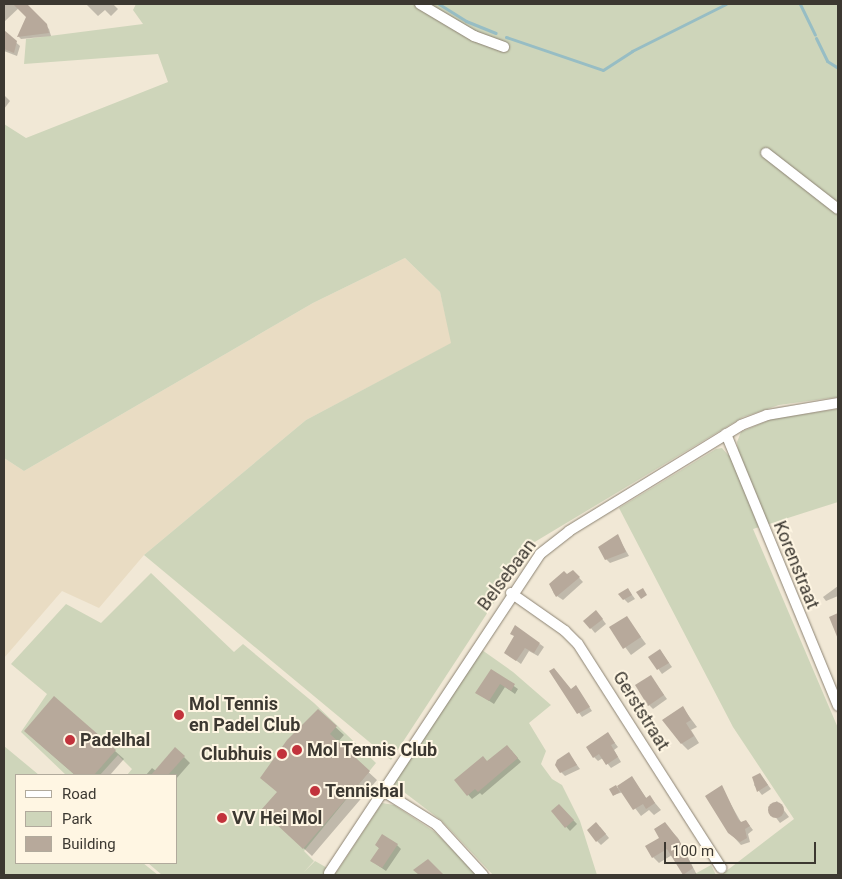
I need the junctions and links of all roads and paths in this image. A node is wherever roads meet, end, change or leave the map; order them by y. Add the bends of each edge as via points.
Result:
1 (420, 4) edge
2 (504, 47) dead end
3 (766, 153) dead end
4 (838, 209) edge
5 (838, 403) edge
6 (726, 434) junction
7 (511, 594) junction
8 (838, 706) edge
9 (383, 791) junction
10 (721, 868) dead end
11 (328, 873) dead end
12 (483, 875) edge

1 - 2 street via 474,36
3 - 4 street
5 - 6 street, Belsebaan via 767,415
6 - 7 street, Belsebaan via 569,531 540,554
6 - 8 street, Korenstraat
7 - 9 street, Belsebaan
7 - 10 street, Gerststraat via 565,631 578,644
9 - 11 street, Belsebaan
9 - 12 street via 437,825

